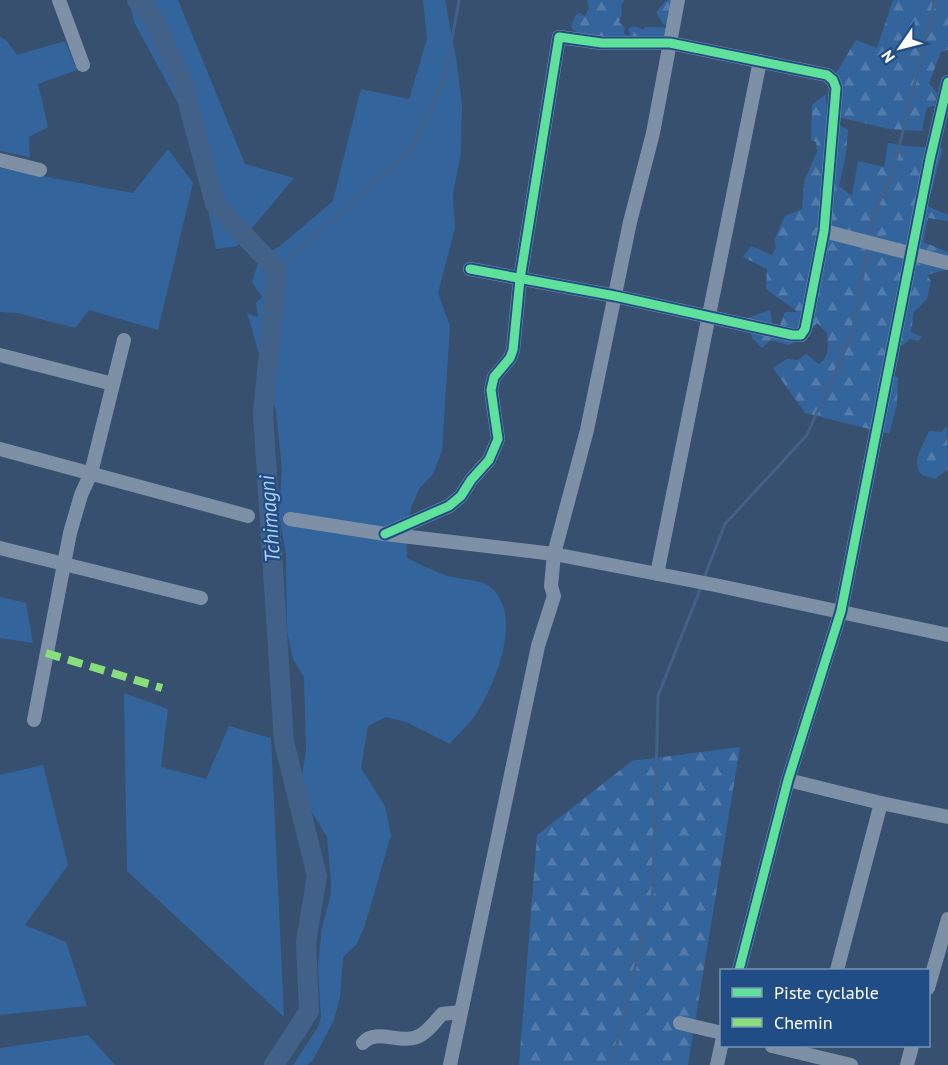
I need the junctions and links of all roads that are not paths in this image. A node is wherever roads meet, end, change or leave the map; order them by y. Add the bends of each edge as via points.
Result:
1 (59, 0) edge
2 (678, 0) edge
3 (670, 43) junction
4 (760, 61) junction
5 (83, 65) dead end
6 (948, 82) edge
7 (0, 160) edge
8 (40, 170) dead end
9 (824, 231) junction
10 (912, 254) junction
11 (948, 263) edge
12 (470, 269) dead end
13 (520, 279) junction
14 (615, 296) junction
15 (709, 318) junction
16 (124, 340) dead end
17 (0, 355) edge
18 (113, 384) junction
19 (0, 449) edge
20 (92, 473) junction
21 (248, 516) dead end
22 (290, 519) dead end
23 (385, 534) junction
24 (0, 548) edge
25 (554, 554) junction
26 (66, 564) junction
27 (657, 574) junction
28 (201, 598) dead end
29 (841, 611) junction
30 (948, 635) edge
31 (34, 720) dead end
32 (788, 780) junction
33 (881, 803) junction
34 (948, 817) edge
35 (948, 919) edge
36 (740, 969) edge
37 (837, 969) edge
38 (930, 981) edge
39 (461, 1012) junction
40 (680, 1023) dead end
41 (720, 1033) edge
42 (363, 1043) dead end
43 (721, 1047) edge
44 (777, 1047) edge
45 (912, 1047) edge
46 (815, 1055) edge
47 (450, 1065) edge
48 (717, 1065) edge
49 (851, 1065) edge
50 (907, 1065) edge

1 - 5 street
2 - 3 street
3 - 4 street
3 - 13 street via 557,39
3 - 14 street
4 - 9 street via 827,75 836,87
4 - 15 street
6 - 10 street
7 - 8 street
9 - 10 street
9 - 15 street via 801,335
10 - 11 street
10 - 29 street
12 - 13 street
13 - 14 street
13 - 23 street via 513,350 494,378 491,390 498,439 493,453 449,506
14 - 15 street
14 - 25 street via 587,430
15 - 27 street
16 - 18 street
17 - 18 street
18 - 20 street
19 - 20 street
20 - 21 street
20 - 26 street via 70,533
22 - 23 street
23 - 25 street
24 - 26 street
25 - 27 street
25 - 39 street via 551,586 555,596 538,646
26 - 28 street
26 - 31 street
27 - 29 street
29 - 30 street
29 - 32 street
32 - 33 street
32 - 36 street
33 - 34 street
33 - 37 street
35 - 38 street
39 - 42 street via 442,1014 416,1038 373,1036
39 - 47 street
40 - 41 street
43 - 48 street
44 - 46 street
45 - 50 street
46 - 49 street

